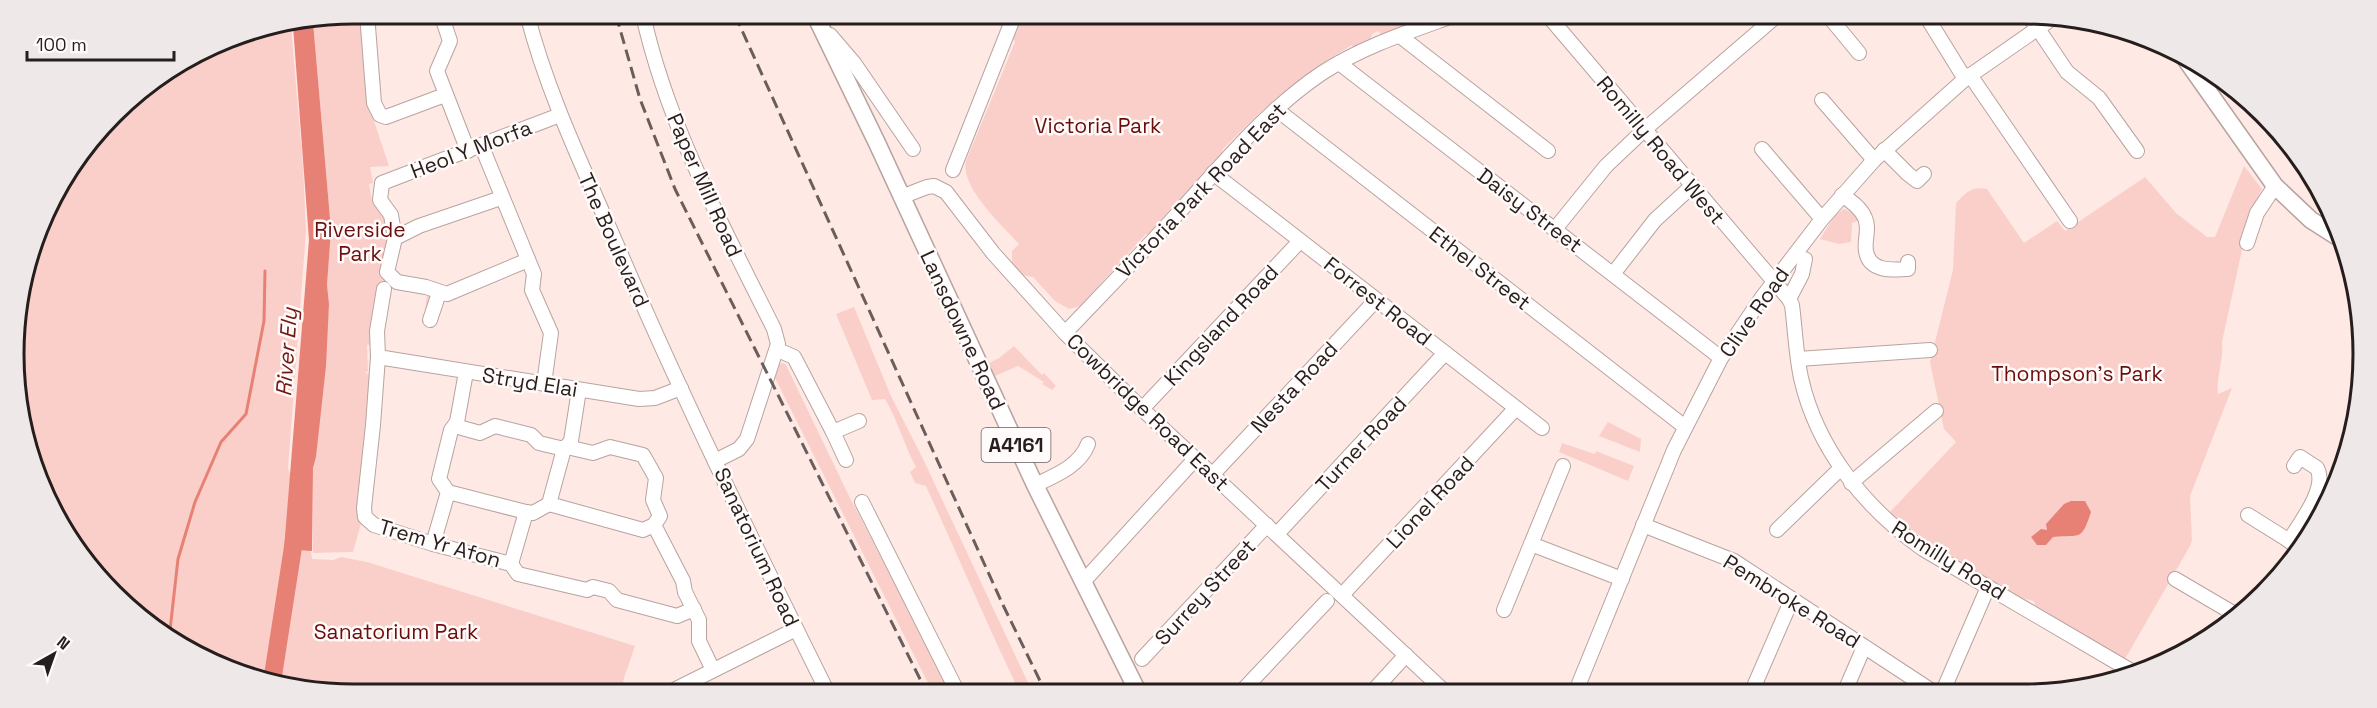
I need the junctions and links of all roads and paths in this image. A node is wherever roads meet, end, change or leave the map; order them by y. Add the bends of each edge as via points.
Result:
1 (367, 24) edge
2 (444, 24) edge
3 (530, 24) edge
4 (644, 24) edge
5 (819, 24) edge
6 (822, 24) edge
7 (1011, 24) edge
8 (1431, 24) edge
9 (1555, 24) edge
10 (1767, 24) edge
11 (1835, 24) edge
12 (1931, 24) edge
13 (2035, 24) edge
14 (1400, 36) junction
15 (1859, 53) dead end
16 (1339, 63) junction
17 (2199, 75) edge
18 (1967, 77) junction
19 (445, 95) junction
20 (1822, 100) dead end
21 (1276, 109) junction
22 (561, 115) junction
23 (898, 128) junction
24 (1644, 130) junction
25 (877, 143) junction
26 (482, 147) junction
27 (913, 149) dead end
28 (1762, 149) dead end
29 (468, 151) junction
30 (1548, 151) dead end
31 (2137, 151) dead end
32 (1879, 155) junction
33 (953, 170) dead end
34 (1214, 173) junction
35 (1924, 174) dead end
36 (1692, 186) junction
37 (2275, 186) junction
38 (1842, 195) junction
39 (901, 197) junction
40 (501, 198) junction
41 (1822, 219) junction
42 (2070, 221) dead end
43 (1556, 229) junction
44 (2329, 232) edge
45 (395, 238) junction
46 (1300, 241) junction
47 (2247, 243) dead end
48 (1805, 259) dead end
49 (528, 260) junction
50 (1908, 262) dead end
51 (1613, 273) junction
52 (1773, 282) junction
53 (384, 289) dead end
54 (439, 292) junction
55 (1789, 299) junction
56 (1376, 300) junction
57 (430, 320) dead end
58 (1065, 333) junction
59 (778, 350) junction
60 (1930, 350) dead end
61 (1445, 353) junction
62 (378, 357) junction
63 (1721, 358) junction
64 (1798, 359) junction
65 (466, 372) junction
66 (544, 384) junction
67 (681, 388) junction
68 (579, 390) junction
69 (1516, 408) junction
70 (1142, 409) junction
71 (1936, 411) dead end
72 (859, 421) dead end
73 (455, 426) junction
74 (1685, 427) junction
75 (1542, 428) dead end
76 (833, 432) junction
77 (1088, 444) dead end
78 (566, 448) junction
79 (1196, 458) junction
80 (846, 460) dead end
81 (715, 461) junction
82 (1563, 466) dead end
83 (2294, 466) dead end
84 (1841, 468) junction
85 (1213, 474) junction
86 (1851, 483) junction
87 (1035, 485) junction
88 (448, 492) junction
89 (862, 502) dead end
90 (549, 504) junction
91 (526, 512) junction
92 (2248, 515) dead end
93 (654, 525) junction
94 (1643, 525) junction
95 (1272, 529) junction
96 (1777, 531) dead end
97 (2298, 536) edge
98 (2293, 543) edge
99 (433, 544) junction
100 (1531, 544) junction
101 (511, 564) junction
102 (1622, 579) junction
103 (2175, 579) dead end
104 (1083, 582) junction
105 (1988, 587) junction
106 (1342, 595) junction
107 (1792, 599) junction
108 (1327, 601) dead end
109 (694, 609) junction
110 (1504, 610) dead end
111 (2230, 611) edge
112 (796, 629) junction
113 (1864, 647) junction
114 (1406, 655) junction
115 (1142, 659) dead end
116 (2125, 667) edge
117 (713, 670) junction
118 (686, 684) edge
119 (824, 684) edge
120 (954, 684) edge
121 (1134, 684) edge
122 (1249, 684) edge
123 (1379, 684) edge
124 (1437, 684) edge
125 (1579, 684) edge
126 (1755, 684) edge
127 (1848, 684) edge
128 (1921, 684) edge
129 (1946, 684) edge

1 - 19 street via 374,103 380,115 386,117
2 - 19 street via 450,41 437,68
3 - 22 street, The Boulevard
4 - 59 street, Paper Mill Road via 688,154 774,328
5 - 25 main road
6 - 23 street
7 - 33 street
8 - 14 street, Victoria Park Road East
9 - 24 street, Romilly Road West
10 - 24 street
11 - 15 street
12 - 18 street
13 - 18 street, Clive Road
13 - 31 street via 2067,72 2099,98
14 - 16 street, Victoria Park Road East
14 - 30 street
16 - 21 street, Victoria Park Road East
16 - 43 street, Daisy Street
17 - 37 main road
18 - 32 street, Clive Road
18 - 42 street
19 - 29 street
20 - 32 street
21 - 34 street, Victoria Park Road East
21 - 74 street, Ethel Street
22 - 26 street, Heol Y Morfa
22 - 67 street, The Boulevard
23 - 25 street
23 - 27 street
24 - 36 street, Romilly Road West
24 - 43 street via 1606,166
25 - 39 main road, A4161
26 - 29 street, Heol Y Morfa
26 - 40 street
28 - 41 street
29 - 45 street, Heol Y Morfa via 382,183 380,200 391,214
32 - 35 street via 1904,178 1917,181
32 - 38 street, Clive Road
34 - 46 street, Forrest Road
34 - 58 street, Victoria Park Road East
36 - 51 street via 1655,220
36 - 52 street, Romilly Road West
37 - 44 main road
37 - 47 street via 2257,213
38 - 41 street, Clive Road
38 - 50 street via 1857,206 1866,221 1861,253 1884,270 1908,269
39 - 58 street, Cowbridge Road East via 934,186 946,192 993,253
39 - 87 main road, Lansdowne Road / A4161
40 - 45 street
40 - 49 street
41 - 52 street, Clive Road
43 - 51 street, Daisy Street
45 - 54 street via 387,268 389,276 397,282
46 - 56 street, Forrest Road
46 - 70 street, Kingsland Road
48 - 55 street
49 - 54 street via 447,294
49 - 66 street via 534,274 532,290 551,337
51 - 63 street, Daisy Street
52 - 55 street
52 - 63 street, Clive Road
53 - 62 street, Trem Yr Afon via 376,331
54 - 57 street
55 - 64 street, Romilly Road
56 - 61 street, Forrest Road
56 - 85 street, Nesta Road
58 - 70 street, Cowbridge Road East
59 - 76 street via 794,357
59 - 81 street, Sanatorium Road via 747,439 740,449
60 - 64 street
61 - 69 street, Forrest Road
61 - 95 street, Turner Road
62 - 65 street, Stryd Elai
62 - 99 street, Trem Yr Afon via 365,517 374,525
63 - 74 street, Clive Road
64 - 84 street, Romilly Road via 1808,401
65 - 66 street, Stryd Elai
65 - 73 street
66 - 68 street, Stryd Elai
67 - 68 street, Stryd Elai via 645,399
67 - 81 street, The Boulevard
68 - 78 street via 571,441
69 - 75 street, Forrest Road
69 - 106 street, Lionel Road
70 - 79 street, Cowbridge Road East
71 - 86 street
72 - 76 street
73 - 78 street via 480,433 495,426 531,435 539,443
73 - 88 street via 439,479
74 - 94 street, Clive Road
76 - 80 street
77 - 87 street via 1065,471
78 - 90 street
78 - 93 street via 593,453 610,447 643,455 656,478 653,500 660,516
79 - 85 street, Cowbridge Road East
79 - 104 street
81 - 112 street, Sanatorium Road
82 - 100 street
83 - 97 street via 2300,457 2317,468 2320,479
84 - 86 street, Romilly Road
84 - 96 street
85 - 95 street, Cowbridge Road East
86 - 105 street, Romilly Road via 1899,532
87 - 104 main road, Lansdowne Road / A4161
88 - 91 street
88 - 99 street
89 - 120 street via 883,532
90 - 91 street
90 - 93 street via 643,530
91 - 101 street
92 - 98 street
93 - 109 street
94 - 102 street, Clive Road
94 - 107 street, Pembroke Road via 1726,556
95 - 106 street, Cowbridge Road East
95 - 115 street, Surrey Street
99 - 101 street, Trem Yr Afon
100 - 102 street
100 - 110 street
101 - 109 street, Trem Yr Afon via 518,574 587,590 593,587 609,591 617,600 677,616
102 - 125 street, Clive Road
103 - 111 street
104 - 121 main road, Lansdowne Road / A4161
105 - 116 street, Romilly Road
105 - 129 street
106 - 114 street, Cowbridge Road East
107 - 113 street, Pembroke Road
107 - 126 street
108 - 122 street
109 - 117 street via 699,620 699,641
112 - 117 street
112 - 119 street, Sanatorium Road
113 - 127 street
113 - 128 street, Pembroke Road
114 - 123 street
114 - 124 street, Cowbridge Road East
117 - 118 street

